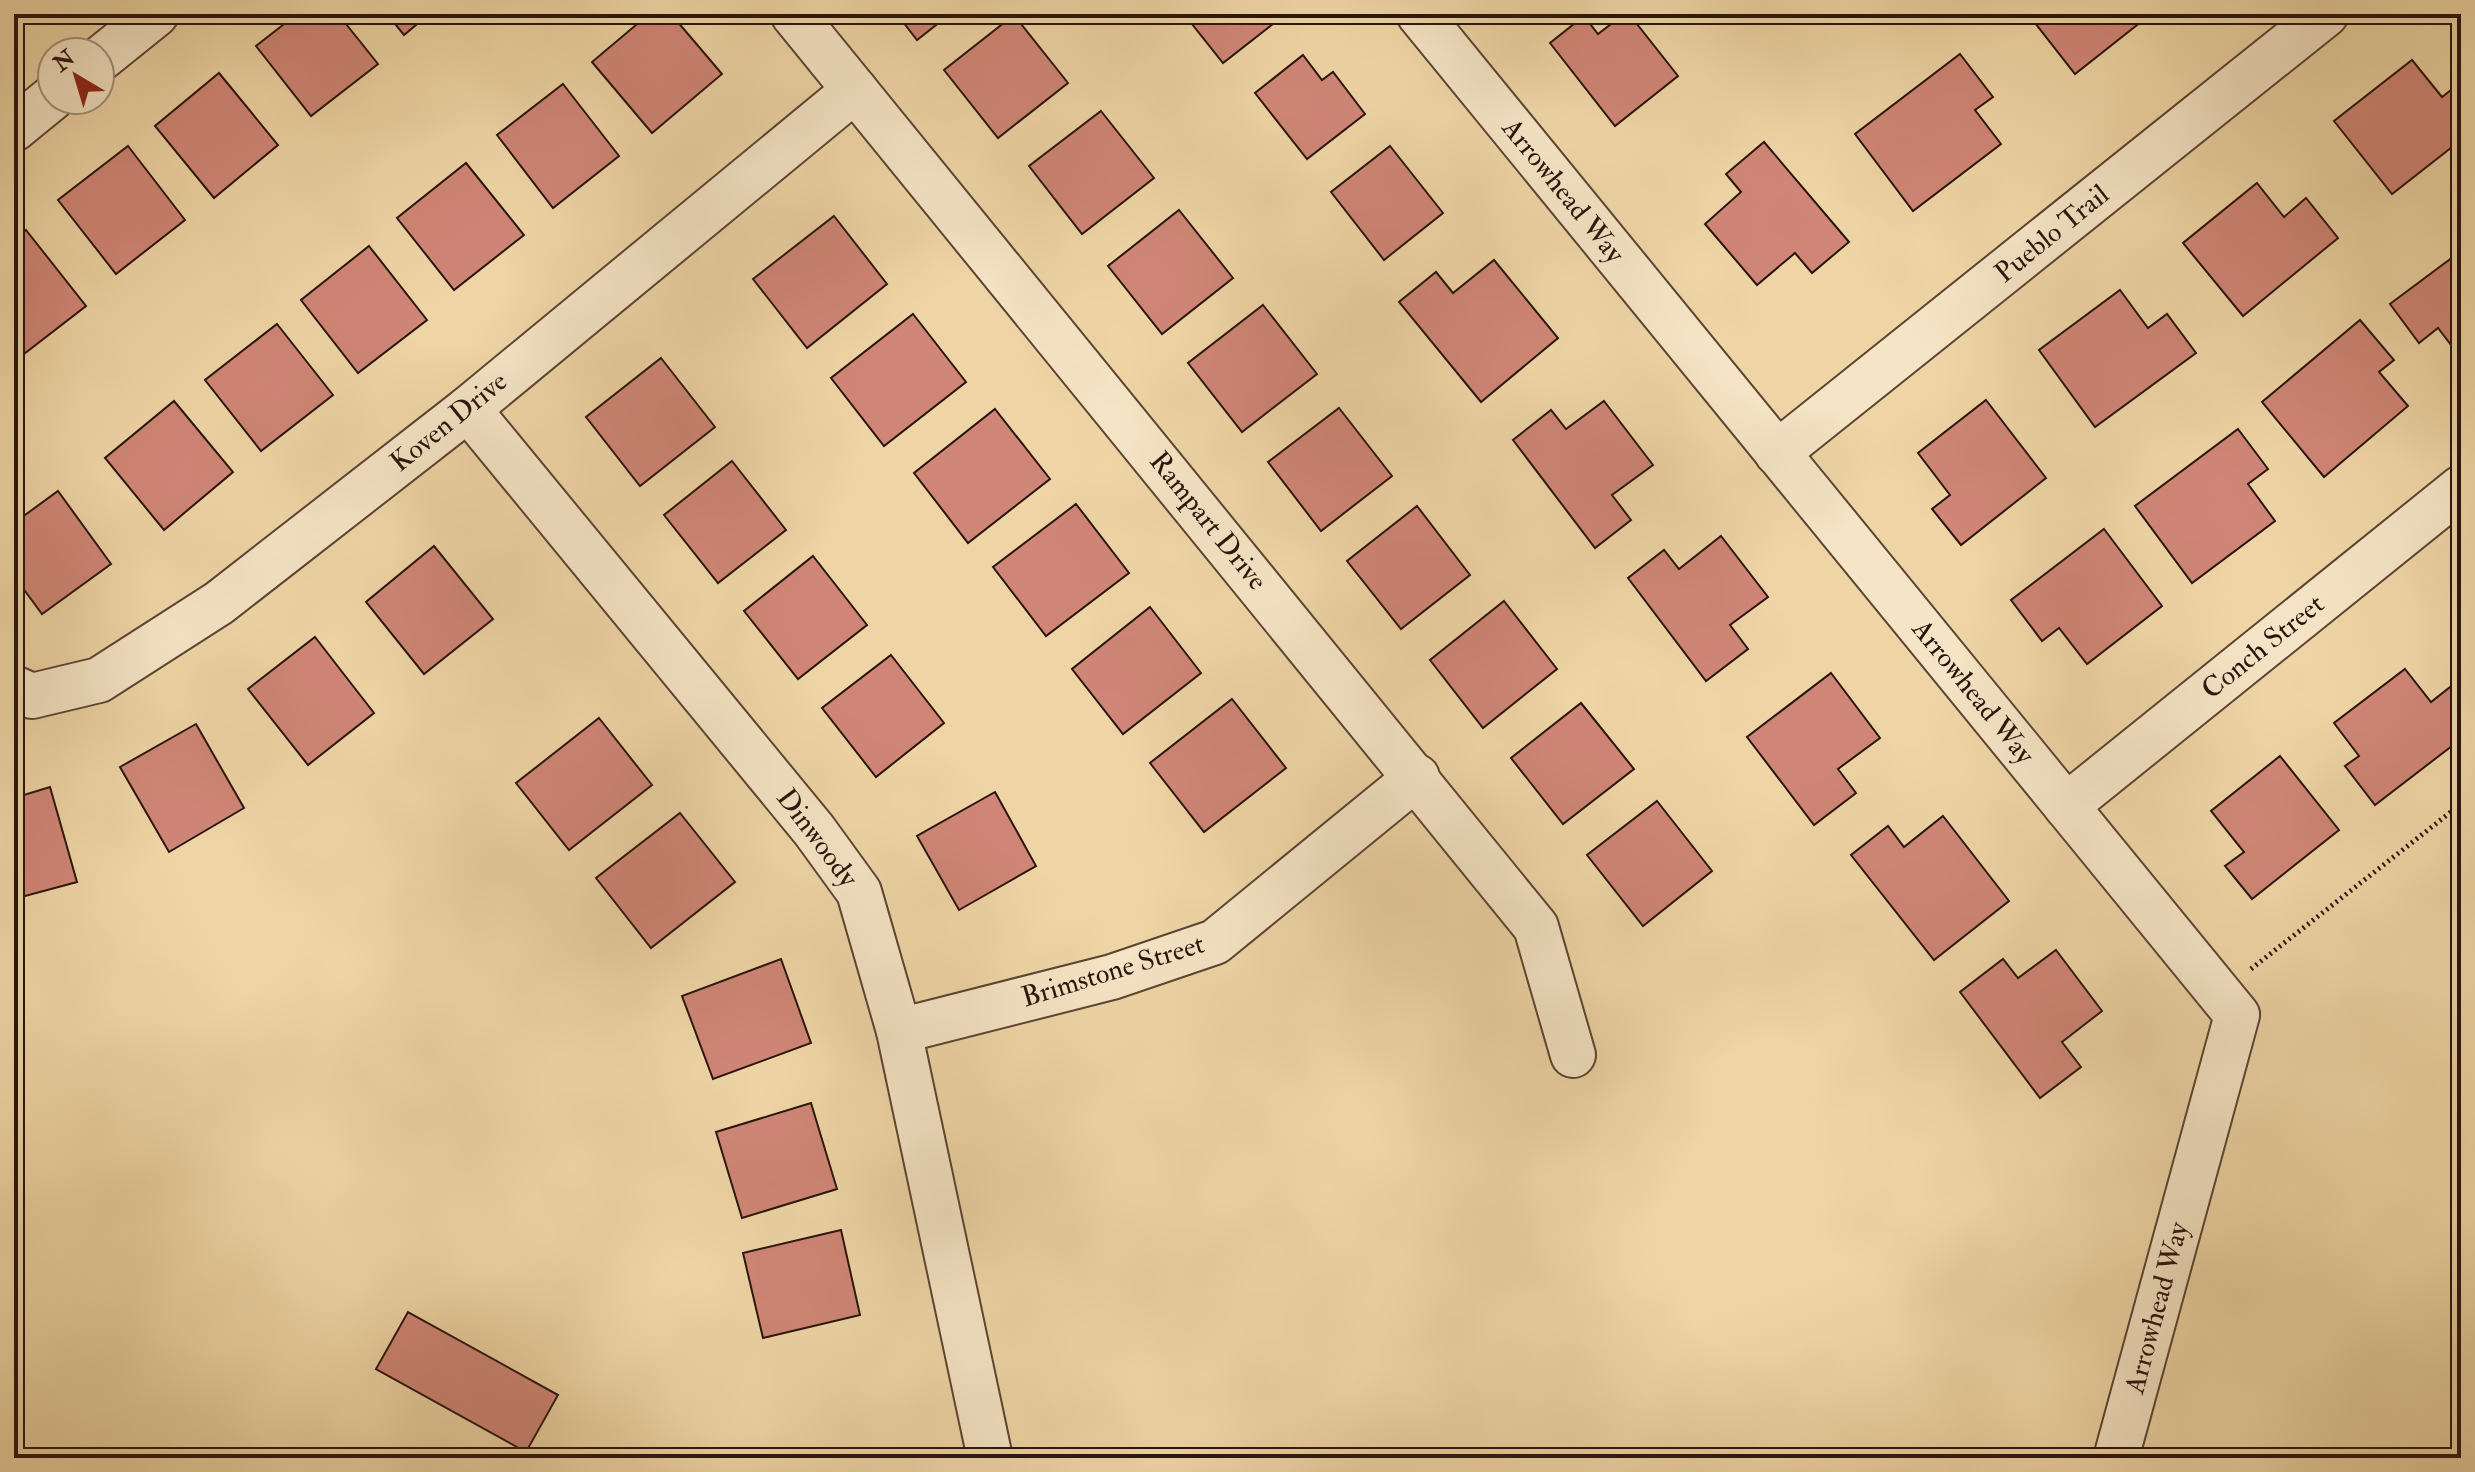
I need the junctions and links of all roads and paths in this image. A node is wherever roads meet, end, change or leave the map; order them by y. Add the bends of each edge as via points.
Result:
1 (156, 14) edge
2 (793, 14) edge
3 (1419, 14) edge
4 (2326, 14) edge
5 (116, 46) edge
6 (855, 90) junction
7 (36, 111) edge
8 (14, 129) edge
9 (468, 409) junction
10 (1777, 453) junction
11 (2461, 488) edge
12 (14, 688) edge
13 (1417, 777) junction
14 (2461, 804) edge
15 (2066, 806) junction
16 (2220, 994) junction
17 (899, 1031) junction
18 (1573, 1055) dead end
19 (990, 1458) edge
20 (2116, 1458) edge

1 - 5 street
2 - 6 street, Rampart Drive
3 - 10 street, Arrowhead Way
4 - 10 street, Pueblo Trail
6 - 9 street, Koven Drive
6 - 13 street, Rampart Drive
7 - 8 street
9 - 12 street, Koven Drive via 219,603 99,680 32,696
9 - 17 street, Dinwoody via 814,830 859,892
10 - 15 street, Arrowhead Way
11 - 15 street, Conch Street
13 - 17 street, Brimstone Street via 1215,942 1112,977
13 - 18 street, Rampart Drive via 1536,927
14 - 16 path
15 - 16 street, Arrowhead Way
16 - 20 street, Arrowhead Way via 2237,1015
17 - 19 street, Dinwoody

